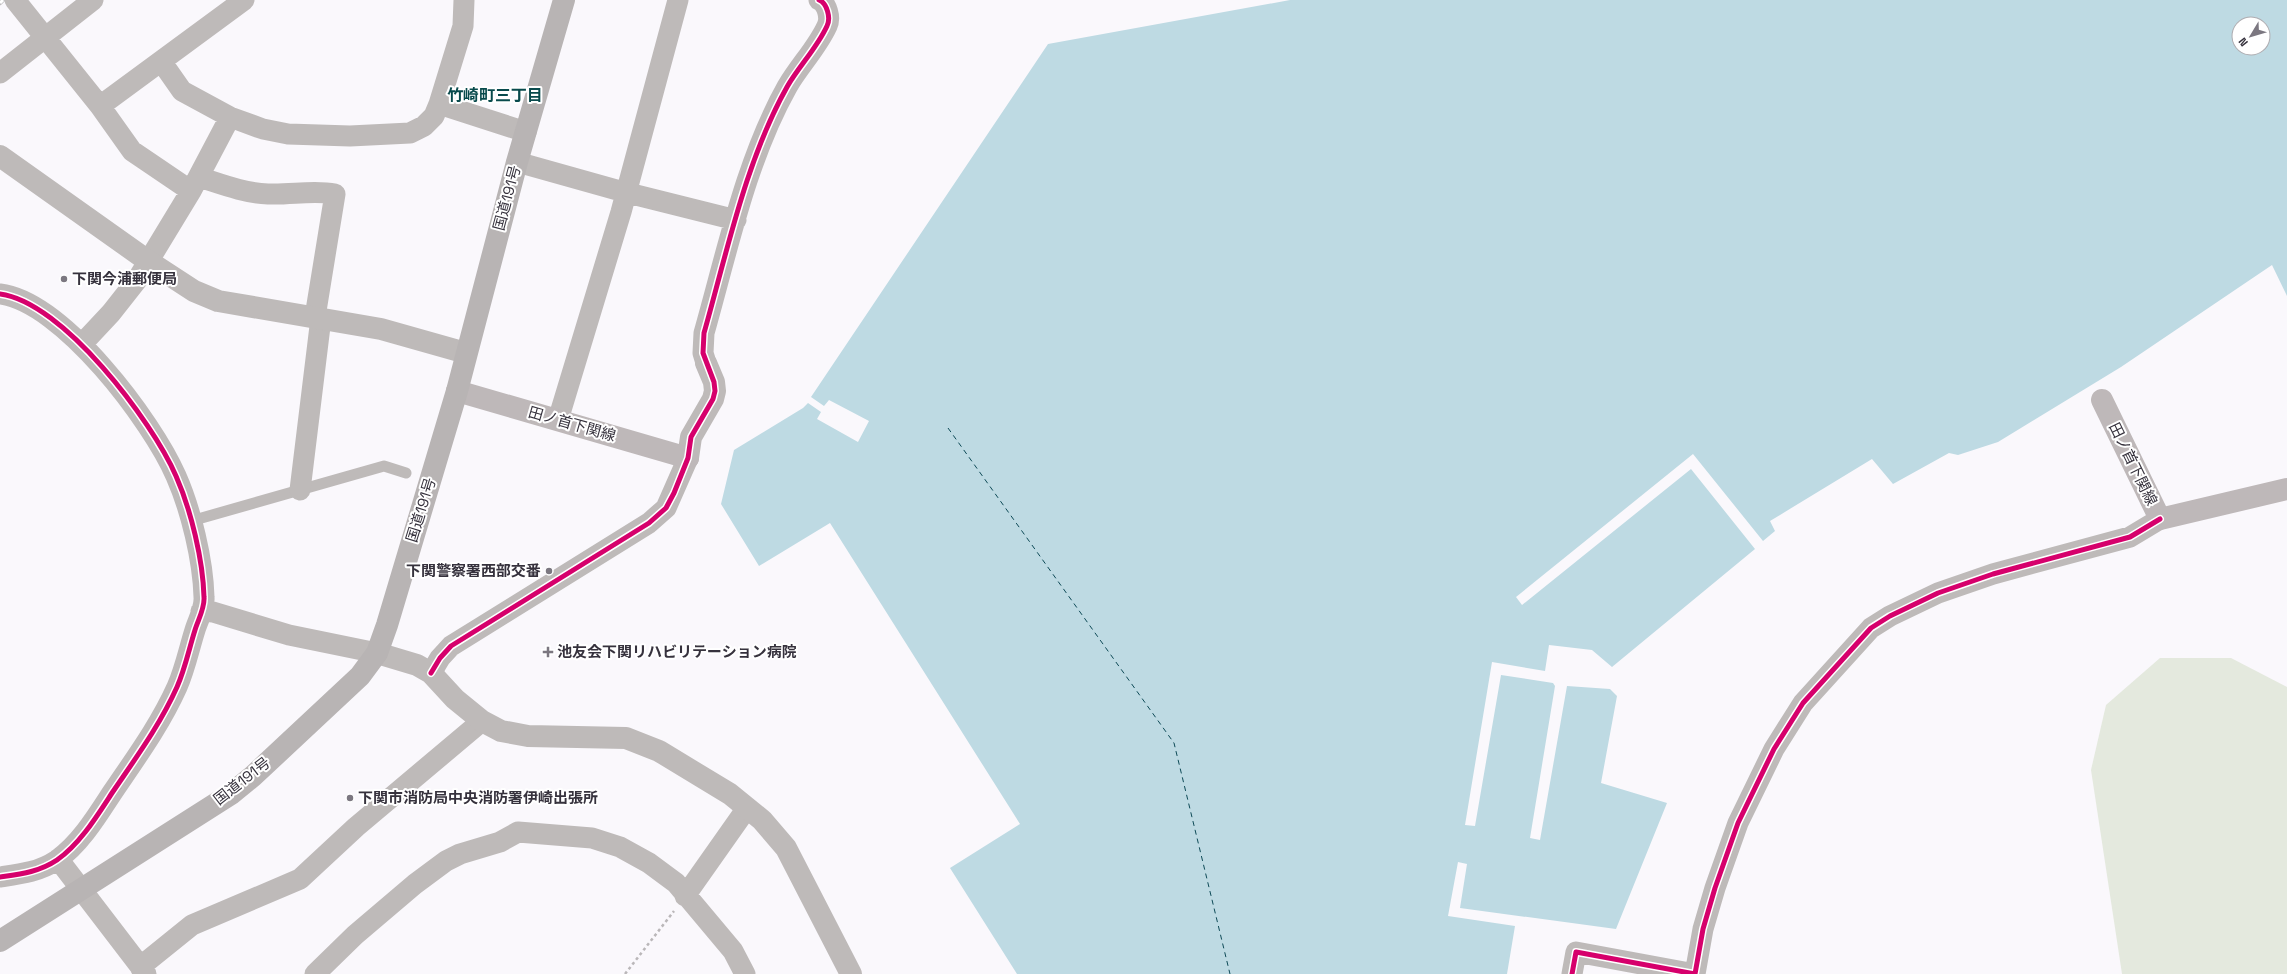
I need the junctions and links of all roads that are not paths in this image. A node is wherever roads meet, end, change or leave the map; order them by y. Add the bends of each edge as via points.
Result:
1 (15, 0) edge
2 (94, 0) edge
3 (244, 0) edge
4 (464, 0) edge
5 (564, 0) edge
6 (678, 0) edge
7 (819, 0) edge
8 (44, 37) junction
9 (161, 61) junction
10 (0, 73) edge
11 (439, 104) junction
12 (100, 106) junction
13 (230, 117) junction
14 (526, 132) junction
15 (0, 156) edge
16 (517, 162) junction
17 (195, 184) junction
18 (624, 192) junction
19 (736, 220) junction
20 (148, 261) junction
21 (0, 294) edge
22 (318, 317) junction
23 (82, 344) junction
24 (466, 353) junction
25 (706, 362) joint
26 (457, 391) junction
27 (2102, 400) dead end
28 (558, 420) junction
29 (688, 458) junction
30 (406, 473) dead end
31 (2287, 489) edge
32 (300, 490) junction
33 (2160, 519) junction
34 (191, 521) junction
35 (201, 611) junction
36 (377, 653) junction
37 (431, 673) junction
38 (482, 721) junction
39 (747, 808) junction
40 (58, 859) junction
41 (0, 877) edge
42 (81, 889) junction
43 (685, 896) junction
44 (0, 941) edge
45 (138, 970) edge
46 (315, 974) edge
47 (745, 974) edge
48 (851, 974) edge
49 (1572, 974) edge

1 - 8 street
2 - 8 street
3 - 9 street
4 - 11 street via 463,26
5 - 14 highway, 国道191号
6 - 18 street
7 - 19 street via 827,8 828,25 788,85 771,116
8 - 10 street
8 - 12 street
9 - 12 street
9 - 13 street via 182,91
11 - 13 street via 434,116 424,126 410,133 350,136 288,134 263,129
11 - 14 street
12 - 17 street via 132,151
13 - 17 street
14 - 16 highway, 国道191号
15 - 20 street
16 - 18 street
16 - 24 highway, 国道191号
17 - 20 street
17 - 22 street via 267,194 319,191 335,194
18 - 19 street
18 - 28 street via 621,212
19 - 25 street via 704,333 703,353
20 - 22 street via 194,291 218,301
20 - 23 street via 111,313
21 - 23 street via 12,296 40,310
22 - 24 street via 380,329
22 - 32 street
23 - 34 street via 131,404 167,460 176,476
24 - 26 highway, 国道191号
25 - 29 street via 715,391 691,437
26 - 28 main road, 田ノ首下関線
26 - 36 highway, 国道191号
27 - 33 main road, 田ノ首下関線
28 - 29 main road, 田ノ首下関線
29 - 37 street via 666,508 649,522 451,646
30 - 32 lane via 384,466
31 - 33 main road, 田ノ首下関線
32 - 34 lane
33 - 49 street via 2130,537 1993,574 1938,593 1871,628 1803,703 1774,749 1738,823 1715,888 1695,974 1576,952
34 - 35 street via 204,599
35 - 36 street via 213,612 289,635
35 - 40 street via 177,686 158,722 97,815 74,844
36 - 37 street via 417,665
36 - 42 highway, 国道191号 via 360,676 231,794
37 - 38 street via 455,699
38 - 39 street via 515,735 626,738 659,751 730,794
38 - 45 street via 356,827 300,879 192,925
39 - 43 street
39 - 48 street via 774,832 786,848
40 - 41 street via 34,872
40 - 42 street
42 - 44 highway, 国道191号
42 - 45 street
43 - 46 street via 667,875 620,847 592,838 518,832 500,842 446,861 361,930
43 - 47 street via 733,951

